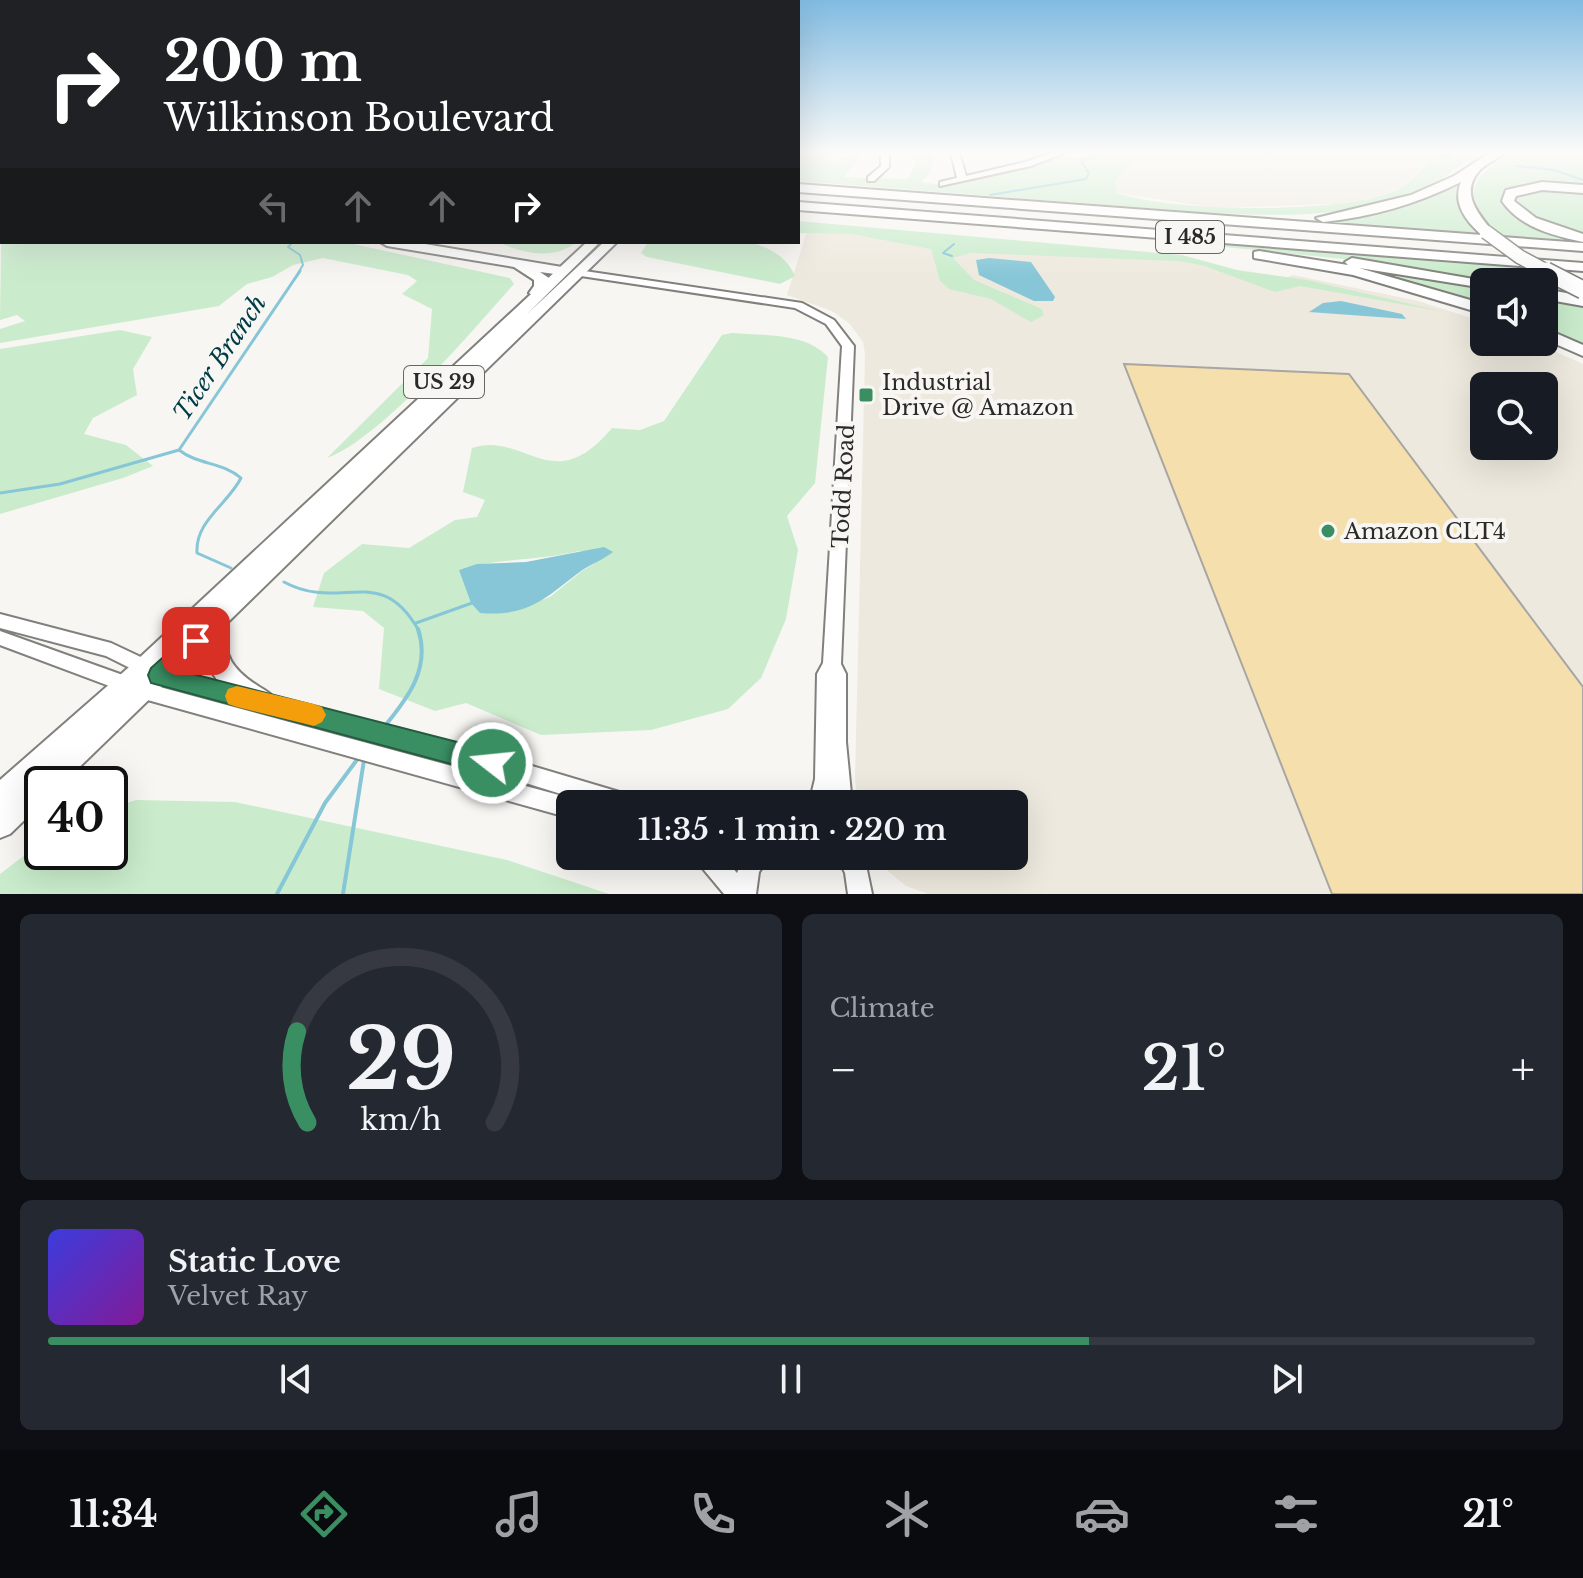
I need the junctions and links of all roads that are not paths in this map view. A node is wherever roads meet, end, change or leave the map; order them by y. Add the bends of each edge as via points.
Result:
1 (876, 194) edge
2 (1430, 194) edge
3 (1463, 194) edge
4 (1510, 194) edge
5 (800, 197) edge
6 (800, 206) edge
7 (800, 216) edge
8 (1179, 216) junction
9 (1583, 238) edge
10 (398, 244) edge
11 (486, 244) edge
12 (592, 244) edge
13 (608, 244) edge
14 (1583, 247) edge
15 (1212, 248) junction
16 (1583, 257) edge
17 (501, 262) junction
18 (1583, 267) edge
19 (573, 269) junction
20 (1470, 281) edge
21 (1583, 290) edge
22 (537, 293) junction
23 (1558, 297) edge
24 (1583, 301) edge
25 (1470, 305) edge
26 (1558, 339) edge
27 (1583, 351) edge
28 (0, 621) edge
29 (213, 625) junction
30 (0, 638) edge
31 (832, 665) junction
32 (143, 679) junction
33 (265, 703) junction
34 (61, 766) edge
35 (580, 790) edge
36 (823, 790) edge
37 (839, 790) edge
38 (0, 798) edge
39 (24, 802) edge
40 (556, 804) edge
41 (0, 824) edge
42 (720, 870) edge
43 (748, 870) edge
44 (855, 870) edge
45 (864, 891) edge
46 (742, 894) edge

1 - 8 highway
2 - 8 highway via 1362,214 1293,219
3 - 21 highway, bridge via 1486,232 1520,257
4 - 9 highway via 1508,201 1518,213
5 - 16 highway, I 485
6 - 18 highway, I 485
7 - 15 highway
8 - 14 highway
10 - 17 highway
11 - 19 highway
12 - 19 main road, US 29
13 - 19 main road, US 29
15 - 20 highway via 1333,259
15 - 25 highway via 1355,271
17 - 19 highway
17 - 22 highway via 541,278
19 - 22 main road, US 29
19 - 29 main road, US 29
19 - 31 street, Todd Road via 810,309 836,328 850,352
22 - 32 main road, US 29
23 - 24 highway
26 - 27 highway
28 - 32 street via 111,650
29 - 32 main road, US 29
29 - 33 main road via 211,654 226,677
30 - 32 street
31 - 36 street, Todd Road via 826,674
31 - 37 street, Todd Road via 837,674
32 - 33 street
32 - 34 main road, US 29
32 - 38 main road, US 29
32 - 40 street via 310,737
33 - 35 street
39 - 41 main road, US 29
42 - 46 street
43 - 46 street
44 - 45 street

